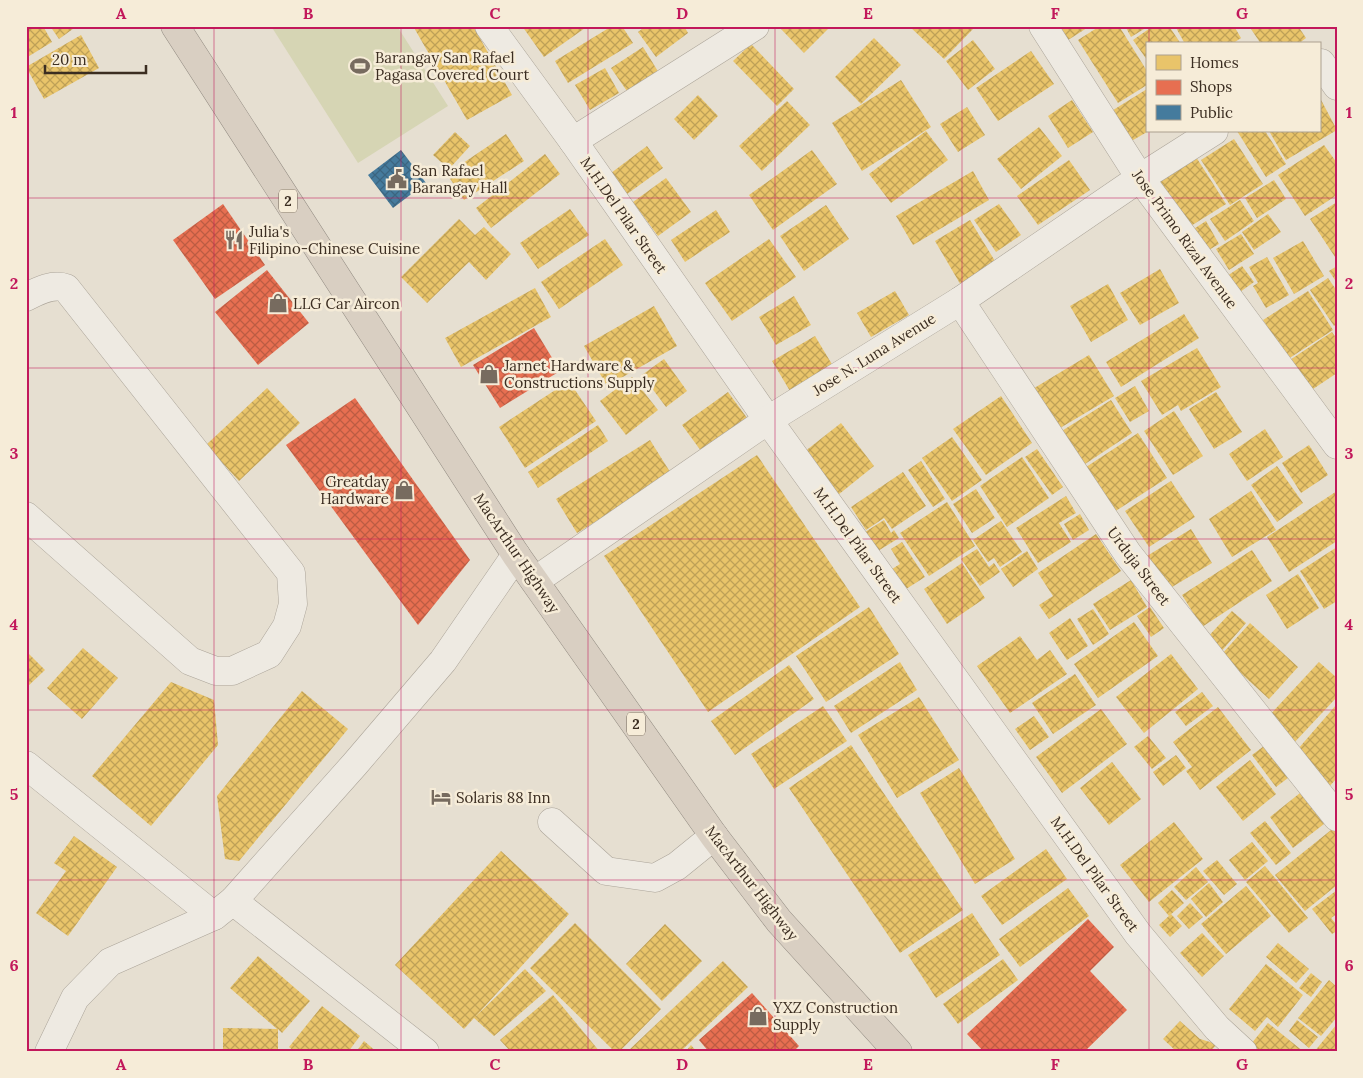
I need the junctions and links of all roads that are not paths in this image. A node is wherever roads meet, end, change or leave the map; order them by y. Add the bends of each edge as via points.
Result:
1 (489, 26) edge
2 (755, 26) edge
3 (1043, 26) edge
4 (177, 27) edge
5 (1326, 60) edge
6 (1337, 86) edge
7 (1212, 132) edge
8 (573, 141) junction
9 (1140, 178) junction
10 (26, 298) edge
11 (960, 301) junction
12 (768, 420) junction
13 (1337, 445) edge
14 (26, 516) edge
15 (516, 555) junction
16 (536, 580) junction
17 (26, 765) edge
18 (1337, 816) edge
19 (552, 822) dead end
20 (714, 836) junction
21 (223, 909) junction
22 (49, 1052) edge
23 (425, 1052) edge
24 (898, 1052) edge
25 (1243, 1052) edge

1 - 8 street, M.H.Del Pilar Street
2 - 8 street
3 - 9 street, Jose Primo Rizal Avenue
4 - 15 highway, MacArthur Highway / 2
5 - 6 street
7 - 9 street, Jose N. Luna Avenue
8 - 12 street, M.H.Del Pilar Street
9 - 11 street, Jose N. Luna Avenue
9 - 13 street, Jose Primo Rizal Avenue
10 - 14 street via 38,290 66,288 291,574 293,604 287,626 269,654 232,671 216,671 190,661
11 - 12 street, Jose N. Luna Avenue
11 - 18 street, Urduja Street via 1128,554
12 - 16 street, Jose N. Luna Avenue
12 - 25 street, M.H.Del Pilar Street via 1138,934 1217,1028
15 - 16 highway, MacArthur Highway / 2
15 - 21 street via 443,661 355,764
16 - 20 highway, MacArthur Highway / 2
17 - 21 street
19 - 20 street via 606,871 656,878 677,866
20 - 24 highway, MacArthur Highway / 2 via 779,921
21 - 22 street via 110,962 75,998
21 - 23 street

